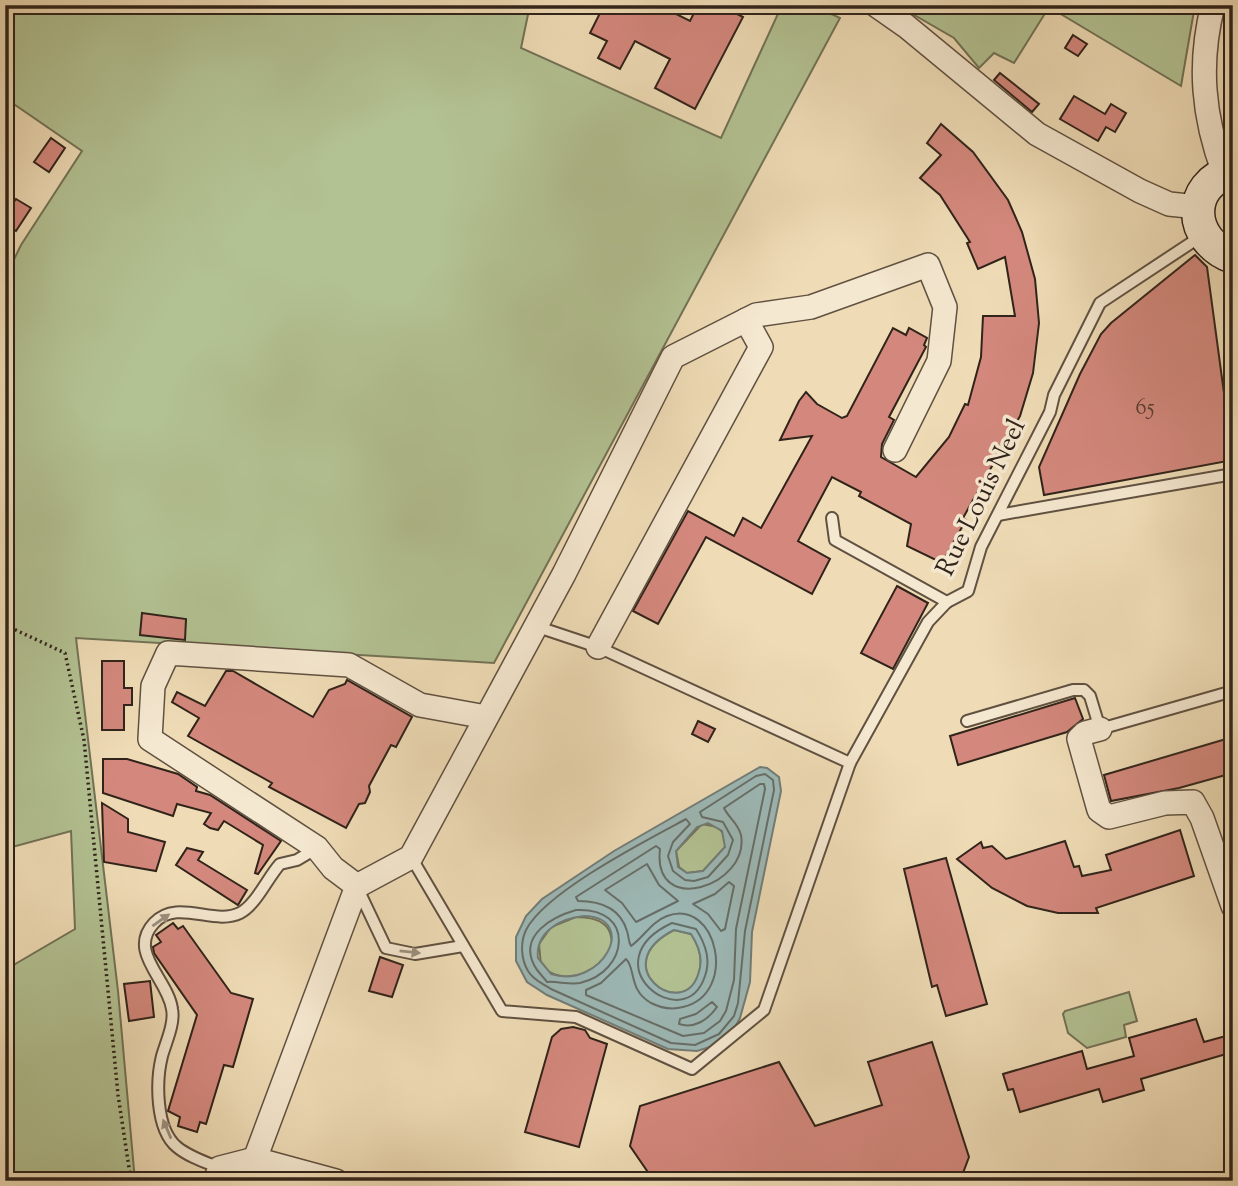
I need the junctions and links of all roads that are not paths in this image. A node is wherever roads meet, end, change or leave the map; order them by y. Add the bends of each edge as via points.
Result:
1 (876, 5) edge
2 (1213, 5) edge
3 (1228, 172) edge
4 (1201, 221) junction
5 (1233, 257) edge
6 (746, 320) junction
7 (895, 450) dead end
8 (1233, 474) edge
9 (998, 515) junction
10 (832, 519) dead end
11 (947, 602) junction
12 (535, 626) junction
13 (598, 647) junction
14 (1233, 691) edge
15 (485, 717) junction
16 (967, 721) dead end
17 (1100, 729) junction
18 (850, 763) junction
19 (317, 848) junction
20 (411, 857) junction
21 (358, 886) junction
22 (1233, 906) edge
23 (463, 946) junction
24 (255, 1159) junction
25 (218, 1174) edge
26 (336, 1181) edge

1 - 4 street via 1037,134
2 - 3 street via 1204,39 1205,101 1214,147
3 - 4 street via 1209,185
4 - 5 street via 1220,252
4 - 9 lane, Rue Louis Neel via 1100,303
6 - 7 street via 811,307 928,265 945,307 939,361
6 - 12 street via 673,357
6 - 13 street via 761,347
8 - 9 lane
9 - 11 lane, Rue Louis Neel via 981,547 968,592
10 - 11 lane via 835,540
11 - 18 lane, Rue Louis Neel via 928,622
12 - 13 lane
12 - 15 street
13 - 18 lane
14 - 17 lane
15 - 19 street via 420,705 349,665 168,653 153,686 150,739
15 - 20 street
16 - 17 lane via 1084,690
17 - 22 street via 1079,739 1099,810 1109,817 1165,803 1193,802
18 - 23 lane, Rue Louis Neel via 764,1010 692,1069 576,1017 502,1011
19 - 21 street via 333,868
25 -> 19 lane via 175,1146 163,1124 158,1071 173,1012 168,991 143,952 145,938 154,922 169,914 228,918 244,912 280,863 297,860
20 - 21 street
20 - 23 lane
21 -> 23 lane via 386,948 415,954
21 - 24 street
24 - 25 street
24 - 26 street

